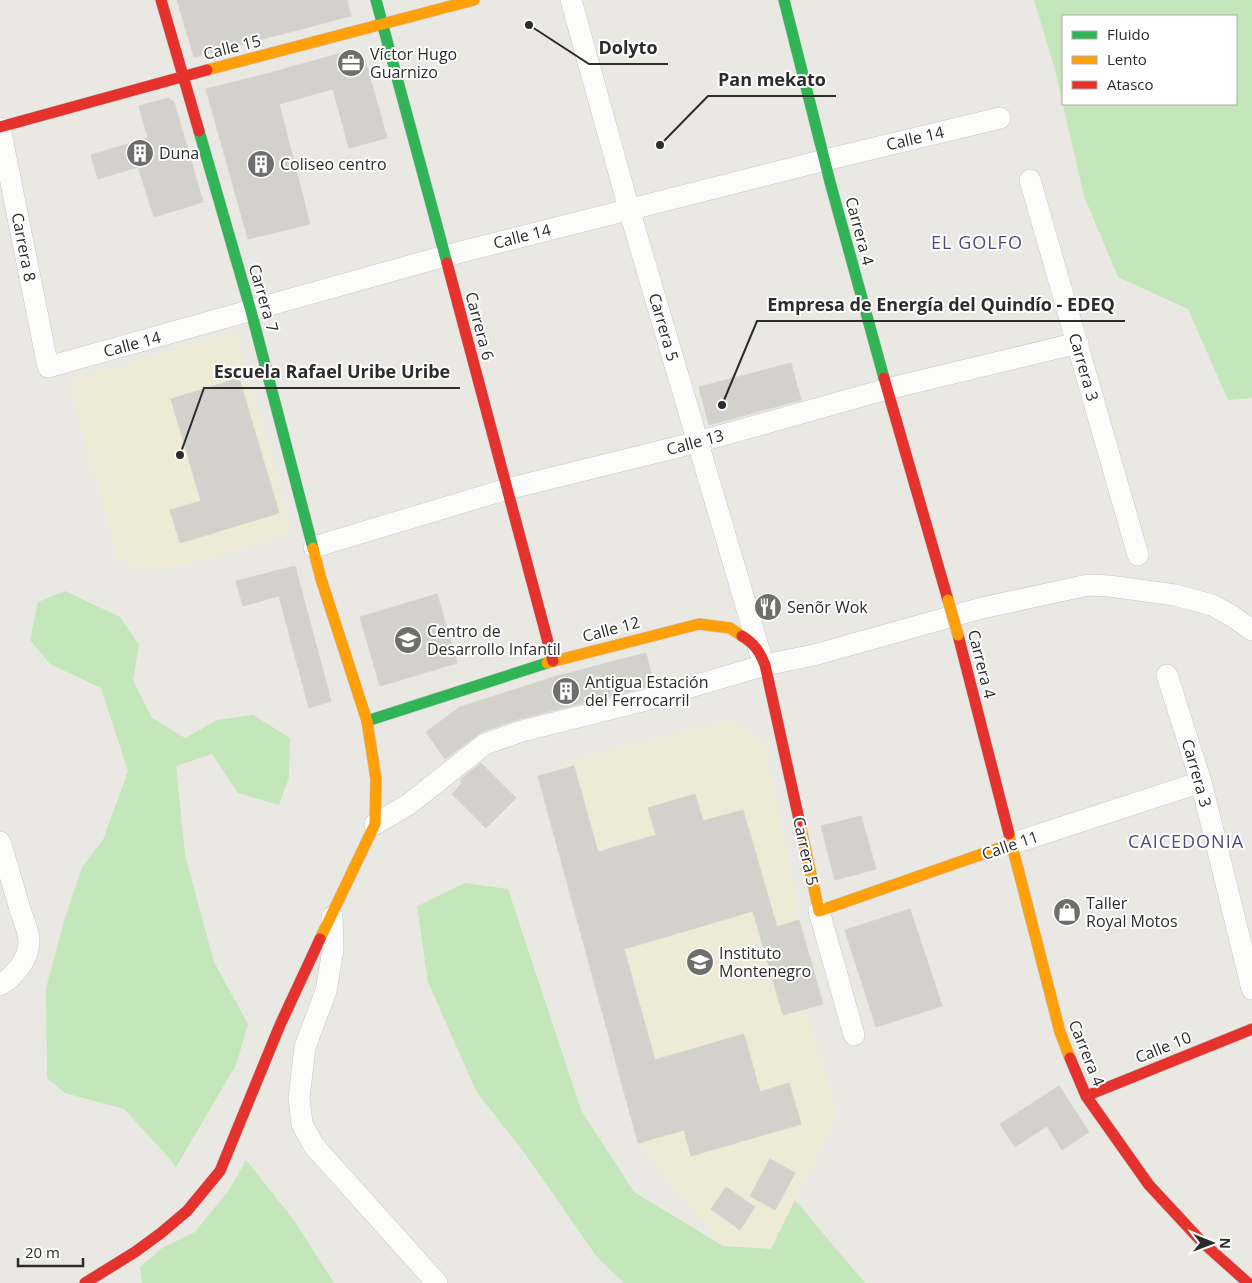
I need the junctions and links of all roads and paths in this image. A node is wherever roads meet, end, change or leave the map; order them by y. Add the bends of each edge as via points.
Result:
1 (161, 0) edge
2 (376, 0) edge
3 (474, 0) edge
4 (571, 0) edge
5 (784, 0) edge
6 (383, 25) junction
7 (183, 76) junction
8 (1000, 118) dead end
9 (0, 127) edge
10 (824, 160) junction
11 (1030, 180) dead end
12 (629, 209) junction
13 (445, 256) junction
14 (252, 311) junction
15 (1078, 343) junction
16 (48, 367) joint
17 (887, 389) junction
18 (698, 442) junction
19 (507, 489) junction
20 (314, 547) junction
21 (1138, 555) dead end
22 (1252, 630) edge
23 (763, 659) junction
24 (553, 661) junction
25 (1167, 675) dead end
26 (367, 720) junction
27 (1201, 782) junction
28 (375, 824) junction
29 (0, 842) edge
30 (1011, 844) junction
31 (819, 911) junction
32 (331, 914) junction
33 (0, 985) edge
34 (1252, 989) edge
35 (1252, 1029) edge
36 (854, 1035) dead end
37 (1086, 1096) junction
38 (85, 1283) edge
39 (437, 1283) edge
40 (1248, 1283) edge

1 - 7 main road, Carrera 7
2 - 6 main road, Carrera 6
3 - 6 main road, Calle 15
4 - 12 street, Carrera 5
5 - 10 main road, Carrera 4
6 - 7 main road, Calle 15
6 - 13 main road, Carrera 6
7 - 9 main road, Calle 15
7 - 14 main road, Carrera 7
8 - 10 street, Calle 14
9 - 16 street, Carrera 8
10 - 12 street, Calle 14
10 - 17 main road, Carrera 4
11 - 15 street, Carrera 3
12 - 13 street, Calle 14
12 - 18 street, Carrera 5
13 - 14 street, Calle 14
13 - 19 main road, Carrera 6
14 - 16 street, Calle 14
14 - 20 main road, Carrera 7
15 - 17 street, Calle 13
15 - 21 street, Carrera 3
17 - 18 street, Calle 13
17 - 30 main road, Carrera 4, bridge via 958,635
18 - 19 street, Calle 13
18 - 23 street, Carrera 5
19 - 20 street, Calle 13
19 - 24 main road, Carrera 6
20 - 26 main road, Carrera 7 via 321,579
22 - 23 street via 1212,605 1176,595 1088,585 982,608 814,654
23 - 24 main road, Calle 12 via 750,641 730,628 699,624
23 - 28 street via 646,700 522,731 485,744 409,804
23 - 31 main road, Carrera 5
24 - 26 main road, Calle 12
25 - 27 street, Carrera 3
26 - 28 main road, Carrera 7 via 376,779
27 - 30 street, Calle 11
27 - 34 street, Carrera 3
28 - 32 main road
29 - 33 street via 29,944 12,978
30 - 31 main road, Calle 11
30 - 37 main road, Carrera 4 via 1060,1032
31 - 36 street, Carrera 5
32 - 38 main road via 280,1025 220,1171 187,1211 135,1252
32 - 39 street via 333,950 326,991 305,1047 302,1066 299,1098 302,1124 314,1146
35 - 37 main road, Calle 10
37 - 40 main road, Carrera 4 via 1149,1185 1201,1241

